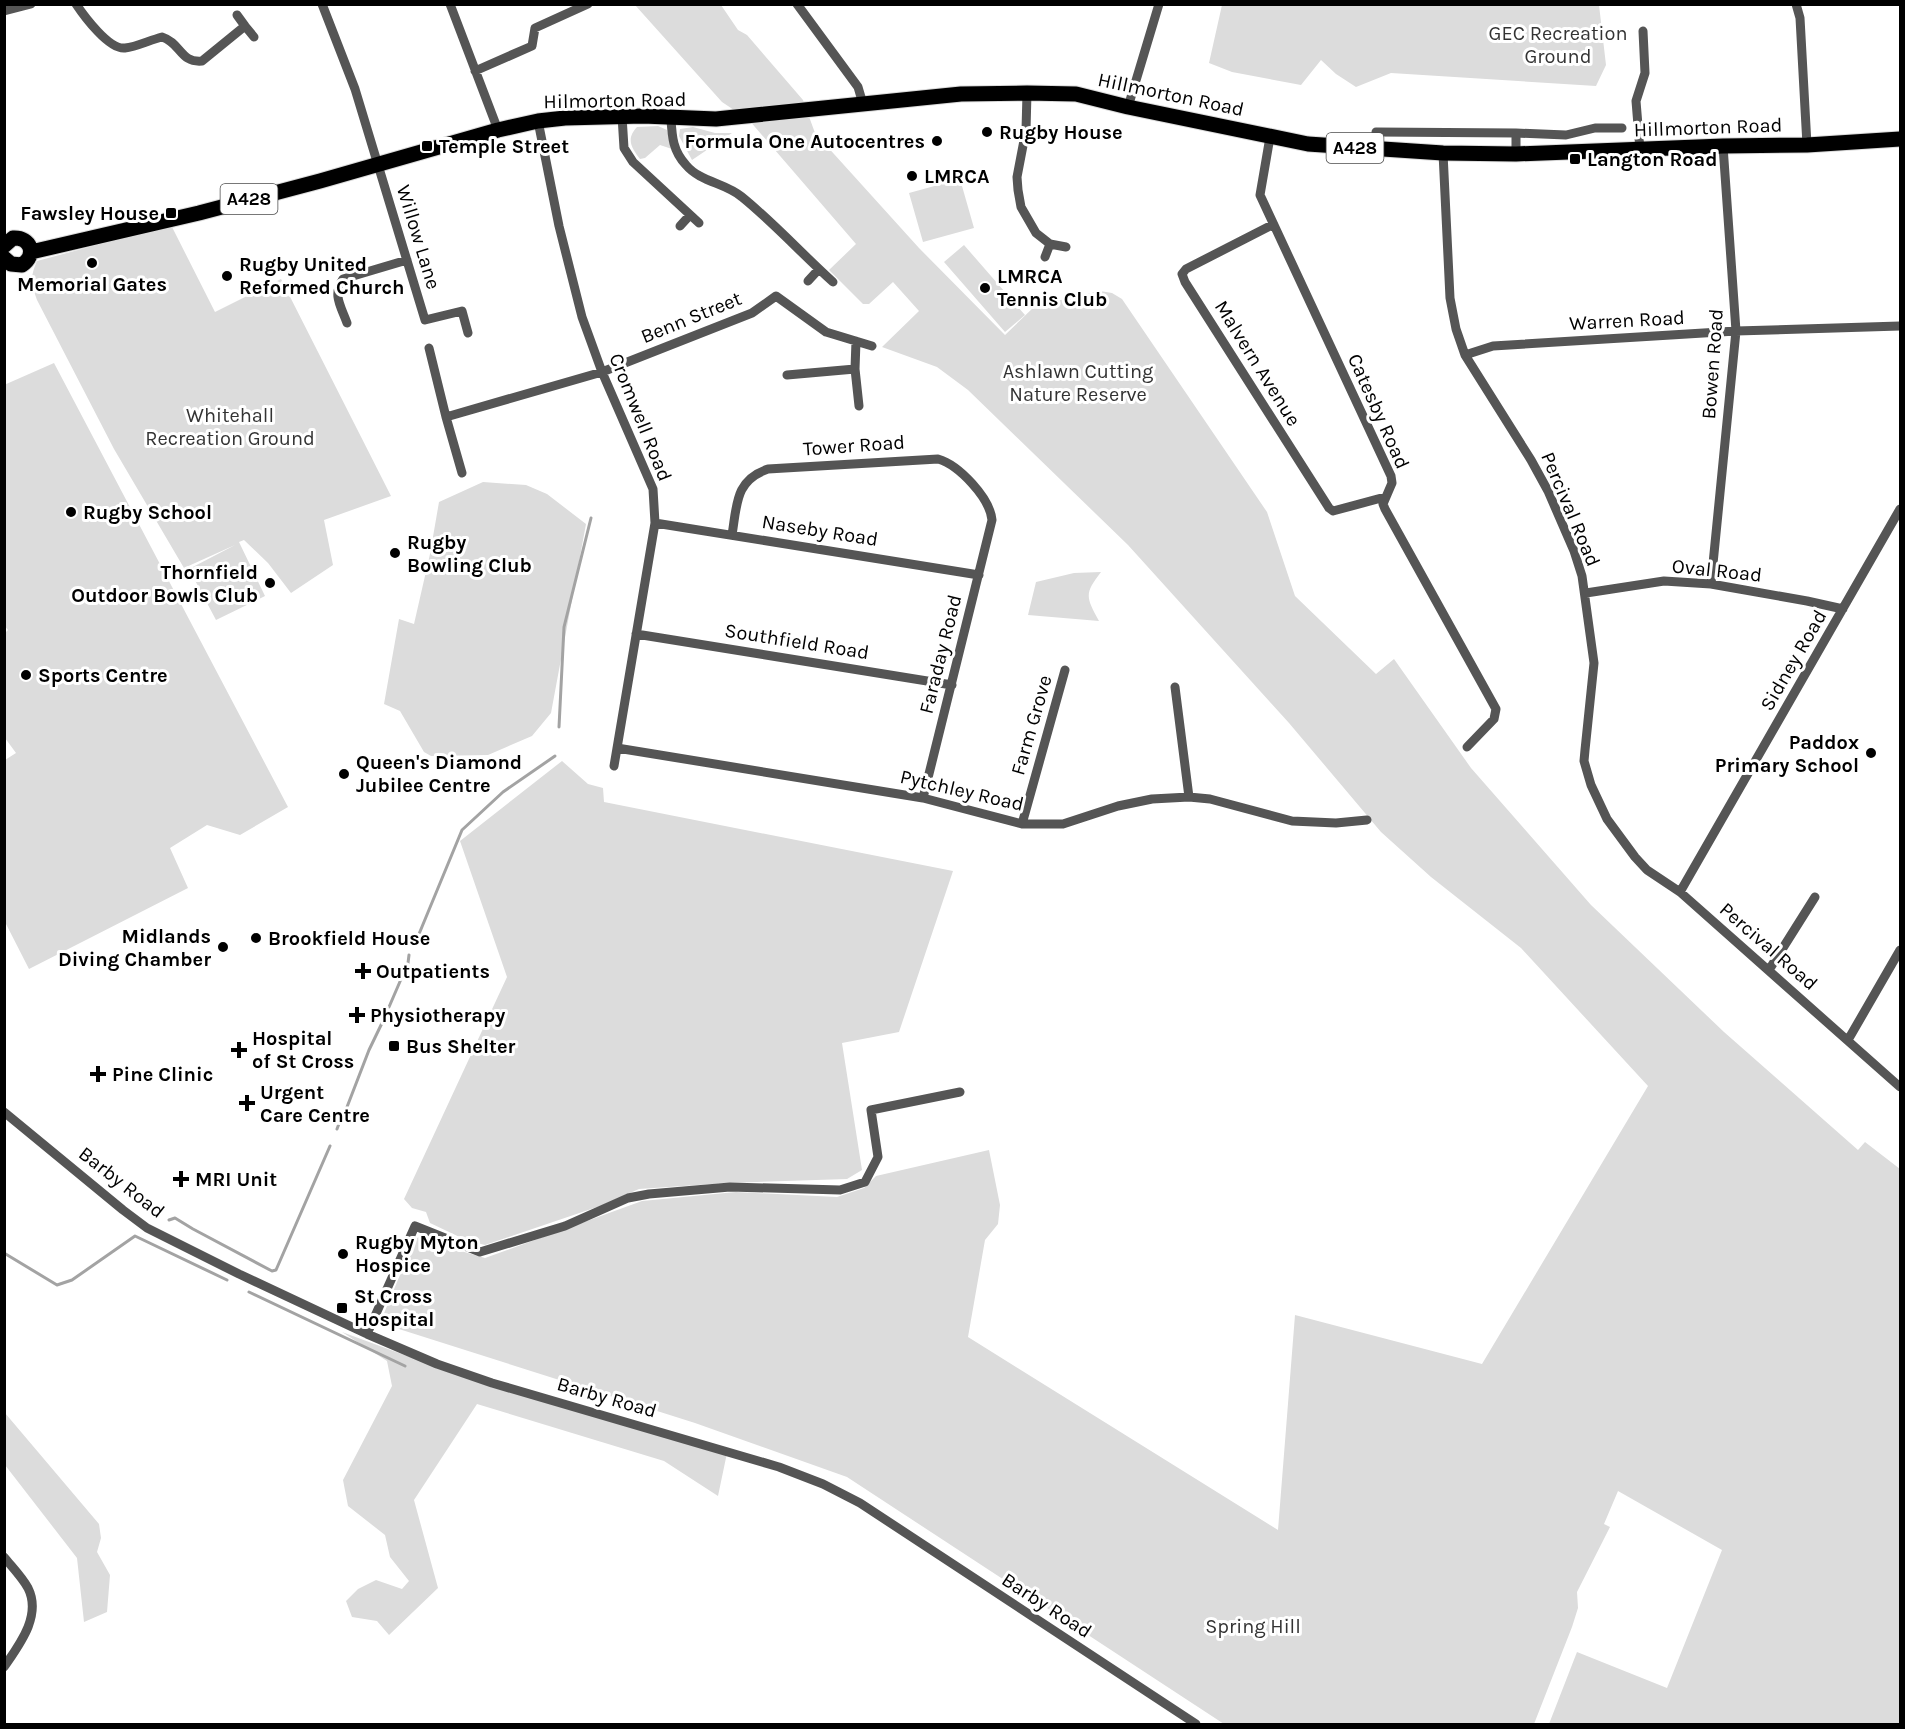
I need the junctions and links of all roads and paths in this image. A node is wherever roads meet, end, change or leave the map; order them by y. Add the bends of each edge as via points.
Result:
1 (30, 4) edge
2 (76, 4) edge
3 (322, 4) edge
4 (450, 4) edge
5 (588, 4) edge
6 (797, 4) edge
7 (1159, 4) edge
8 (1796, 4) edge
9 (4, 11) edge
10 (237, 15) dead end
11 (245, 26) junction
12 (1643, 31) dead end
13 (254, 37) dead end
14 (475, 71) junction
15 (1027, 93) junction
16 (863, 104) junction
17 (1128, 107) junction
18 (622, 116) junction
19 (734, 118) joint
20 (671, 119) junction
21 (537, 122) junction
22 (1622, 128) dead end
23 (498, 130) junction
24 (1376, 132) dead end
25 (1516, 133) junction
26 (1270, 137) junction
27 (1900, 139) edge
28 (1807, 145) junction
29 (1723, 146) junction
30 (1640, 150) junction
31 (1443, 153) junction
32 (1516, 154) junction
33 (378, 165) junction
34 (690, 215) junction
35 (699, 223) dead end
36 (1272, 225) junction
37 (680, 226) dead end
38 (1050, 244) junction
39 (4, 246) edge
40 (1066, 247) dead end
41 (31, 252) junction
42 (1045, 258) dead end
43 (5, 259) edge
44 (407, 260) junction
45 (812, 268) junction
46 (808, 281) dead end
47 (833, 282) dead end
48 (347, 323) dead end
49 (1900, 326) edge
50 (1736, 331) junction
51 (468, 333) dead end
52 (856, 341) junction
53 (872, 346) dead end
54 (429, 348) dead end
55 (1465, 355) junction
56 (855, 369) junction
57 (602, 372) junction
58 (787, 375) dead end
59 (859, 406) dead end
60 (446, 417) junction
61 (462, 473) dead end
62 (1385, 496) junction
63 (1900, 509) edge
64 (992, 520) joint
65 (655, 524) junction
66 (732, 534) junction
67 (979, 574) junction
68 (1711, 584) junction
69 (1586, 593) junction
70 (1843, 609) junction
71 (636, 634) junction
72 (1065, 670) dead end
73 (952, 685) junction
74 (1175, 687) dead end
75 (1467, 747) dead end
76 (617, 748) junction
77 (614, 766) dead end
78 (1189, 797) junction
79 (923, 798) junction
80 (1367, 820) dead end
81 (1022, 824) junction
82 (1680, 892) junction
83 (1815, 897) dead end
84 (1900, 950) edge
85 (1769, 970) junction
86 (1848, 1040) junction
87 (1900, 1087) edge
88 (960, 1092) dead end
89 (4, 1112) edge
90 (367, 1334) junction
91 (4, 1557) edge
92 (4, 1667) edge
93 (1196, 1725) edge

1 - 9 street
2 - 11 street via 108,42 118,48 162,37 194,62 202,61
3 - 33 street via 355,89
4 - 14 street
5 - 14 street via 536,28 532,46
6 - 16 street via 858,87
7 - 17 street
8 - 28 street via 1801,28
10 - 11 street
11 - 13 street
12 - 30 street via 1645,73 1636,101
14 - 23 street
15 - 16 highway, Hillmorton Road / A428 via 961,94
15 - 17 highway, Hillmorton Road / A428 via 1076,94
15 - 38 street via 1018,190 1025,216 1036,233
16 - 19 highway, Hillmorton Road / A428
17 - 26 highway, Hillmorton Road / A428
18 - 20 highway, Hilmorton Road / A428
18 - 21 highway, Hilmorton Road / A428
18 - 34 street via 624,148 633,162
19 - 20 highway, Hilmorton Road / A428
20 - 45 street via 676,151 687,167 740,195
21 - 23 highway, Hilmorton Road / A428
21 - 57 street, Cromwell Road via 582,317
22 - 25 street, Hillmorton Road via 1595,128 1566,135
23 - 33 highway, A428
24 - 25 street, Hillmorton Road
25 - 32 street
26 - 31 highway, Hillmorton Road / A428 via 1348,148
26 - 36 street, Catesby Road via 1260,195
27 - 28 highway, Hillmorton Road / A428
28 - 29 highway, Hillmorton Road / A428
29 - 30 highway, Hillmorton Road / A428
29 - 50 street, Bowen Road
30 - 32 highway, Hillmorton Road / A428
31 - 32 highway, Hillmorton Road / A428
31 - 55 street, Percival Road via 1450,298
33 - 41 highway, A428 via 199,213
33 - 44 street, Willow Lane
34 - 35 street
34 - 37 street
36 - 62 street, Catesby Road via 1392,476
36 - 62 street, Malvern Avenue via 1186,269 1182,274 1185,282 1329,508 1333,511
38 - 40 street
38 - 42 street
39 - 41 highway via 13,238 22,238 29,243
41 - 43 highway via 22,265 15,266
44 - 48 street via 343,279 337,295
44 - 51 street, Willow Lane via 425,320 462,311
45 - 46 street
45 - 47 street
49 - 50 street, Warren Road
50 - 55 street, Warren Road via 1492,346
50 - 68 street, Bowen Road
52 - 53 street
52 - 56 street
52 - 57 street, Benn Street via 826,332 776,296 752,313
54 - 60 street
55 - 69 street, Percival Road via 1548,491 1574,551
56 - 58 street
56 - 59 street
57 - 60 street, Benn Street
57 - 65 street, Cromwell Road via 653,489
60 - 61 street
62 - 75 street, Catesby Road via 1383,504 1388,516 1496,709 1494,719
63 - 70 street, Sidney Road
64 - 66 street, Tower Road via 987,502 954,466 938,459 916,459 755,473 739,493
64 - 67 street, Faraday Road
65 - 66 street, Naseby Road
65 - 71 street, Cromwell Road
66 - 67 street, Naseby Road
67 - 73 street, Faraday Road
68 - 69 street, Oval Road via 1664,582
68 - 70 street, Oval Road
69 - 82 street, Percival Road via 1594,663 1584,761 1591,785 1607,819 1635,857
70 - 82 street, Sidney Road
71 - 73 street, Southfield Road
71 - 76 street, Cromwell Road
72 - 81 street, Farm Grove
73 - 79 street, Faraday Road
74 - 78 street
76 - 77 street, Cromwell Road
76 - 79 street, Pytchley Road
78 - 80 street, Pytchley Road via 1210,798 1292,821
78 - 81 street, Pytchley Road via 1118,806 1064,824
79 - 81 street, Pytchley Road
82 - 85 street, Percival Road
83 - 85 street
84 - 86 street
85 - 86 street, Percival Road
86 - 87 street, Percival Road
88 - 90 street via 871,1110 878,1157 865,1182 840,1190 730,1187 649,1194 628,1198 565,1226 480,1252 415,1226
89 - 90 street, Barby Road via 147,1228
90 - 93 street, Barby Road via 437,1365 779,1467 823,1484 860,1503
91 - 92 street via 27,1586 32,1603 28,1629

